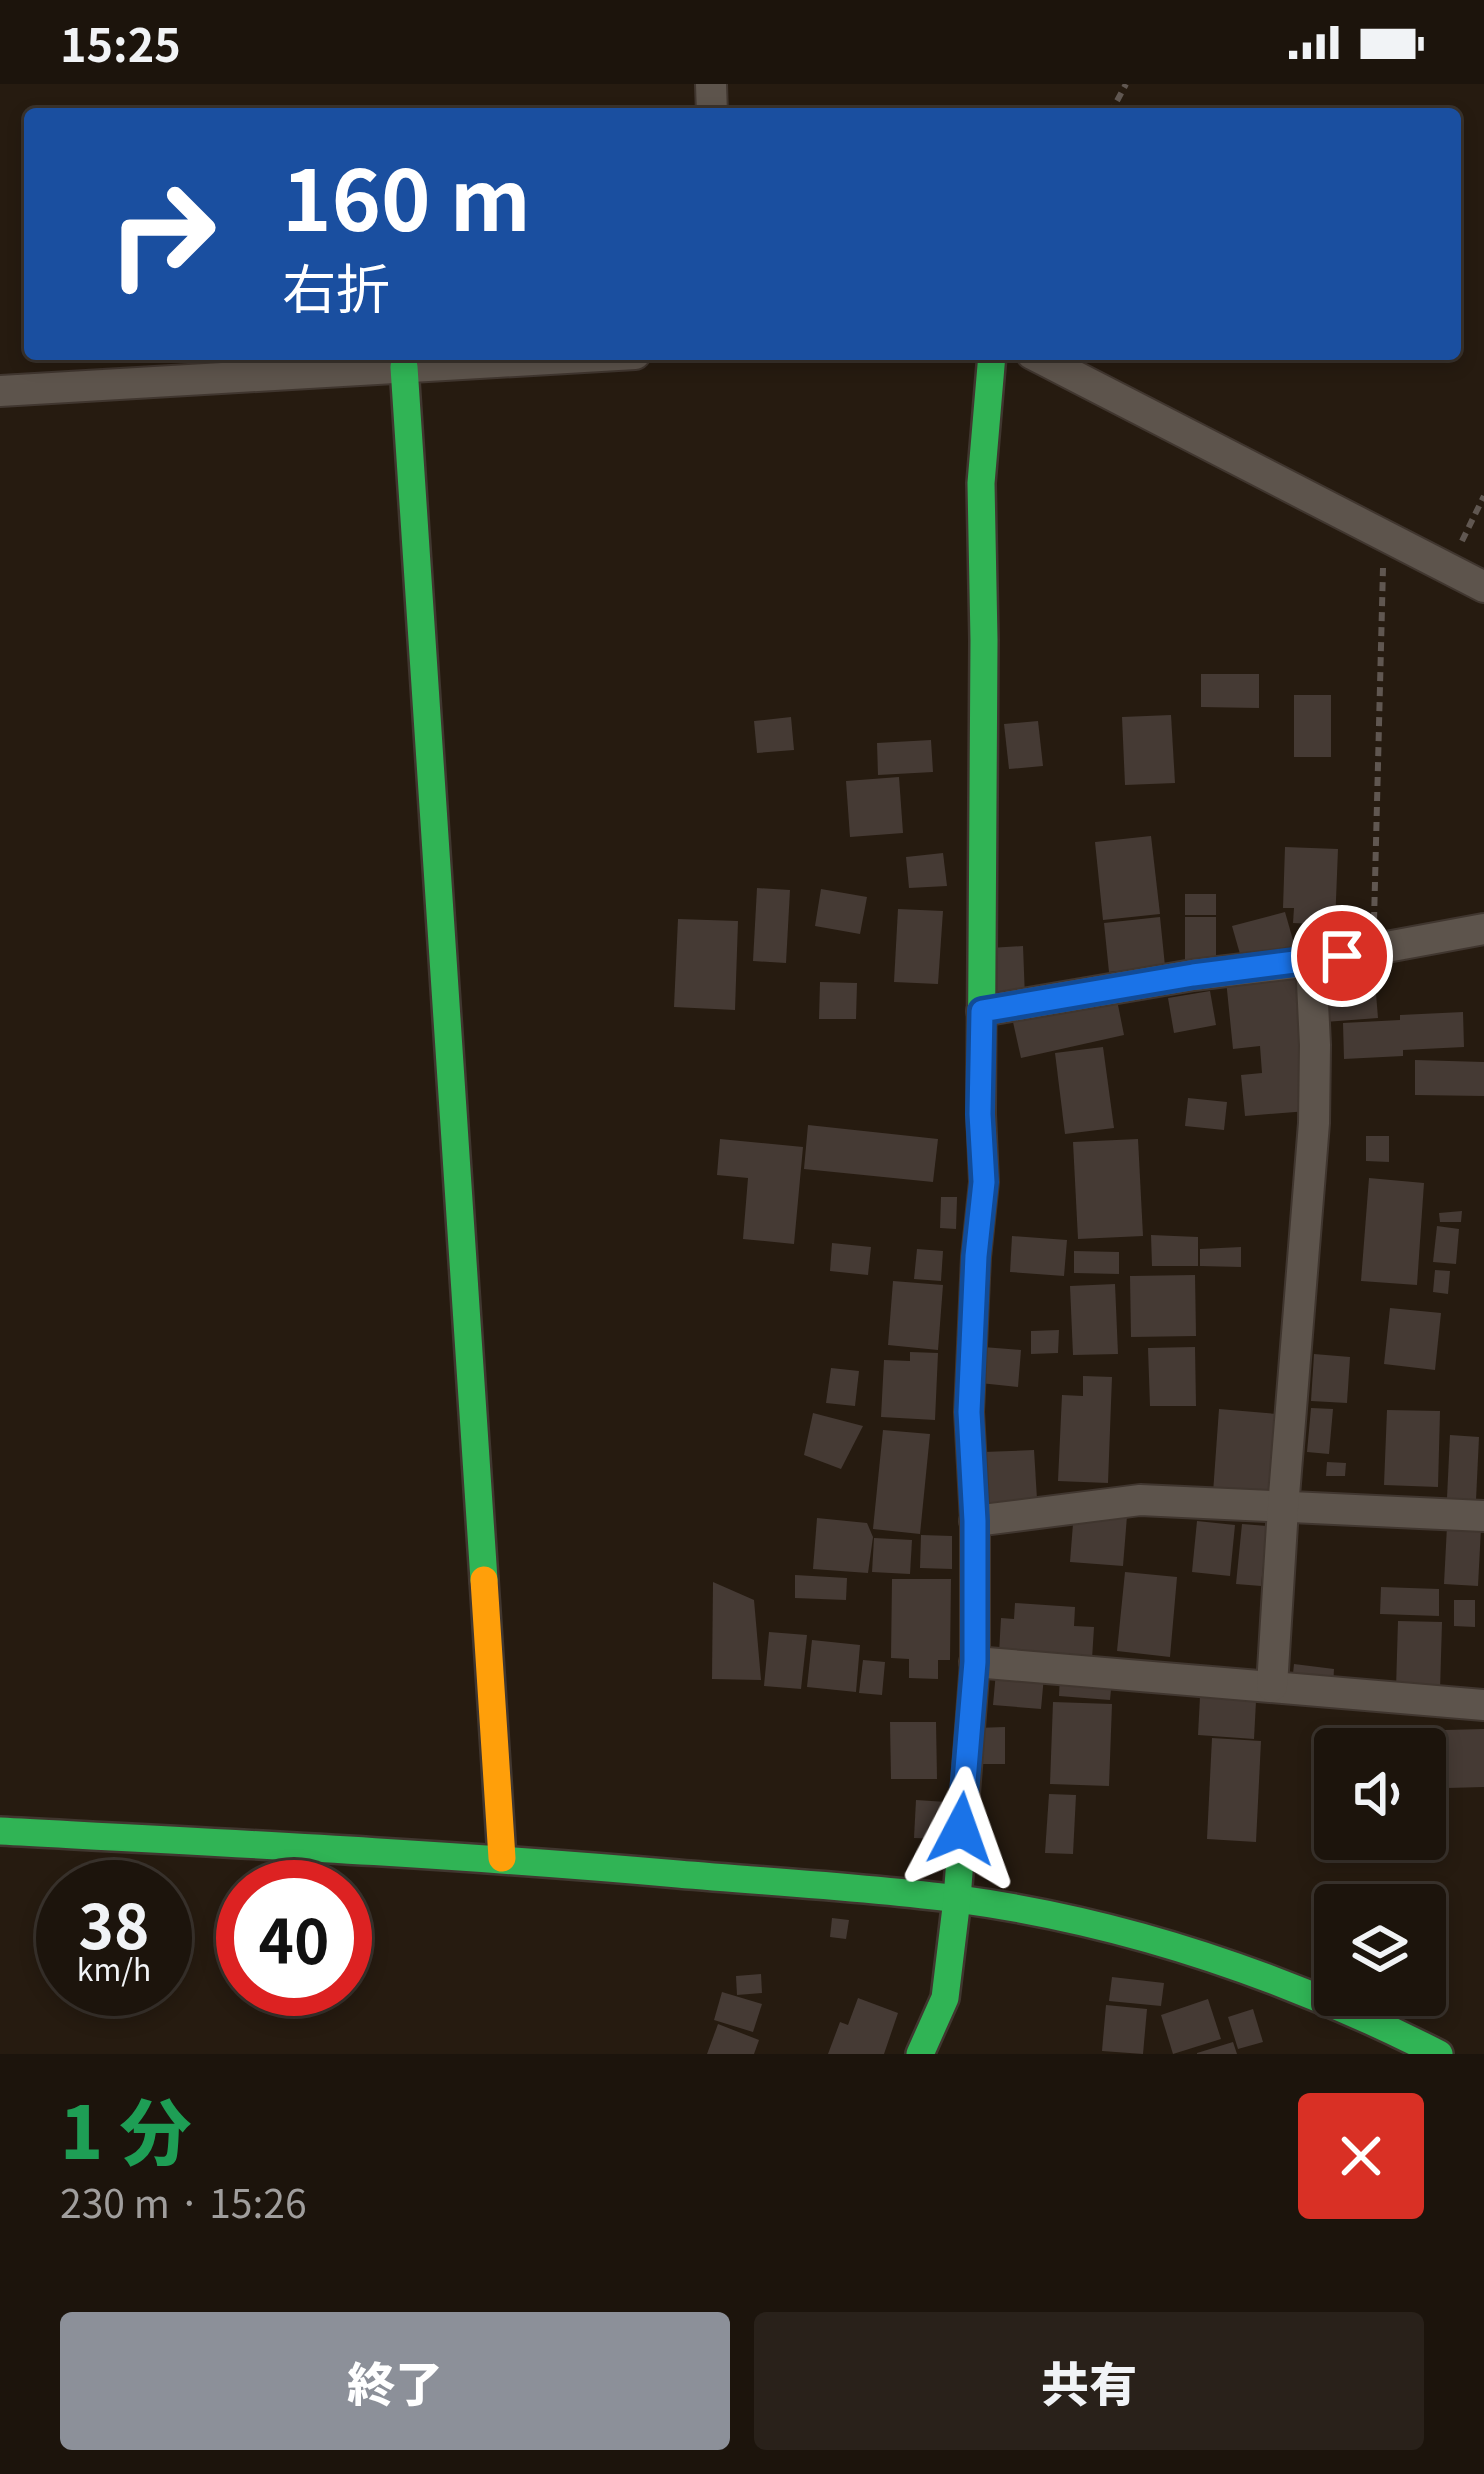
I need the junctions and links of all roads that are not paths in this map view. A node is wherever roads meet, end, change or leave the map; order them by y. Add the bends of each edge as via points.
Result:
1 (535, 360) edge
2 (991, 360) edge
3 (1044, 360) edge
4 (404, 368) junction
5 (0, 391) edge
6 (1484, 587) edge
7 (1484, 929) edge
8 (1311, 961) junction
9 (982, 1011) junction
10 (1283, 1508) junction
11 (1484, 1516) edge
12 (975, 1521) junction
13 (975, 1662) junction
14 (1272, 1686) junction
15 (1484, 1705) edge
16 (0, 1831) edge
17 (502, 1858) junction
18 (957, 1900) junction
19 (920, 2054) edge
20 (1439, 2054) edge

1 - 4 street
2 - 9 street via 981,483
3 - 6 street
4 - 5 street
4 - 17 street
7 - 8 street
8 - 9 street
8 - 10 street via 1314,1123
9 - 12 street via 984,1182 969,1412
10 - 11 street
10 - 12 street via 1140,1500
10 - 14 street
12 - 13 street
13 - 14 street
13 - 18 street
14 - 15 street
16 - 17 street
17 - 18 street
18 - 19 street via 946,1998
18 - 20 street via 1178,1945 1319,1995

